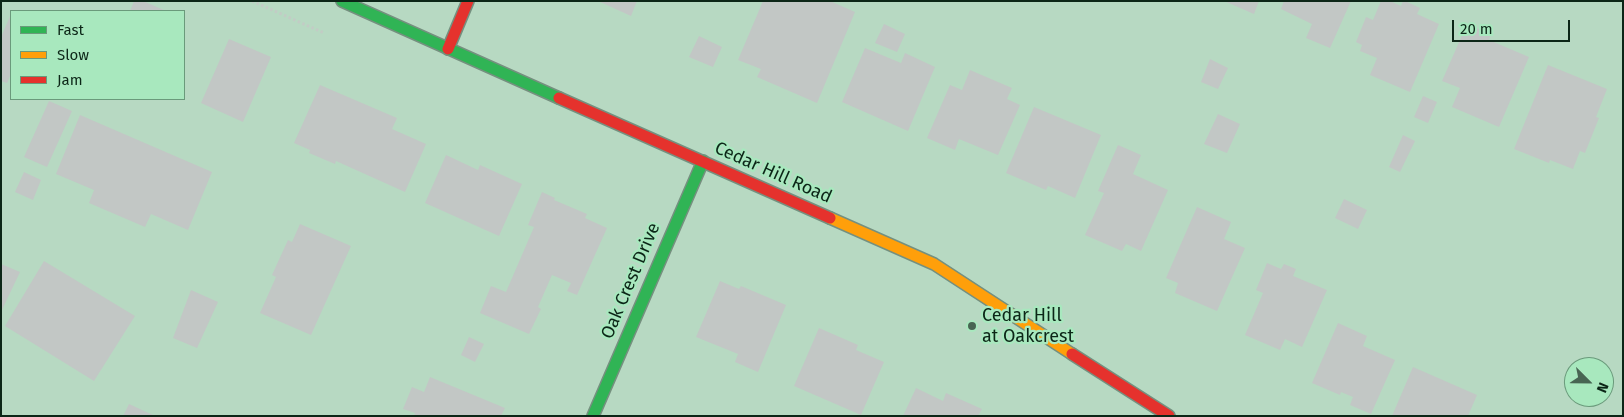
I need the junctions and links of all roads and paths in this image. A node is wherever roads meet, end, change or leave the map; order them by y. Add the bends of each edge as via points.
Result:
1 (342, 1) edge
2 (468, 1) edge
3 (448, 50) junction
4 (703, 161) junction
5 (593, 416) edge
6 (1169, 416) edge

1 - 3 street, Cedar Hill Road
2 - 3 street
3 - 4 street, Cedar Hill Road
4 - 5 street, Oak Crest Drive
4 - 6 street, Cedar Hill Road via 934,264

